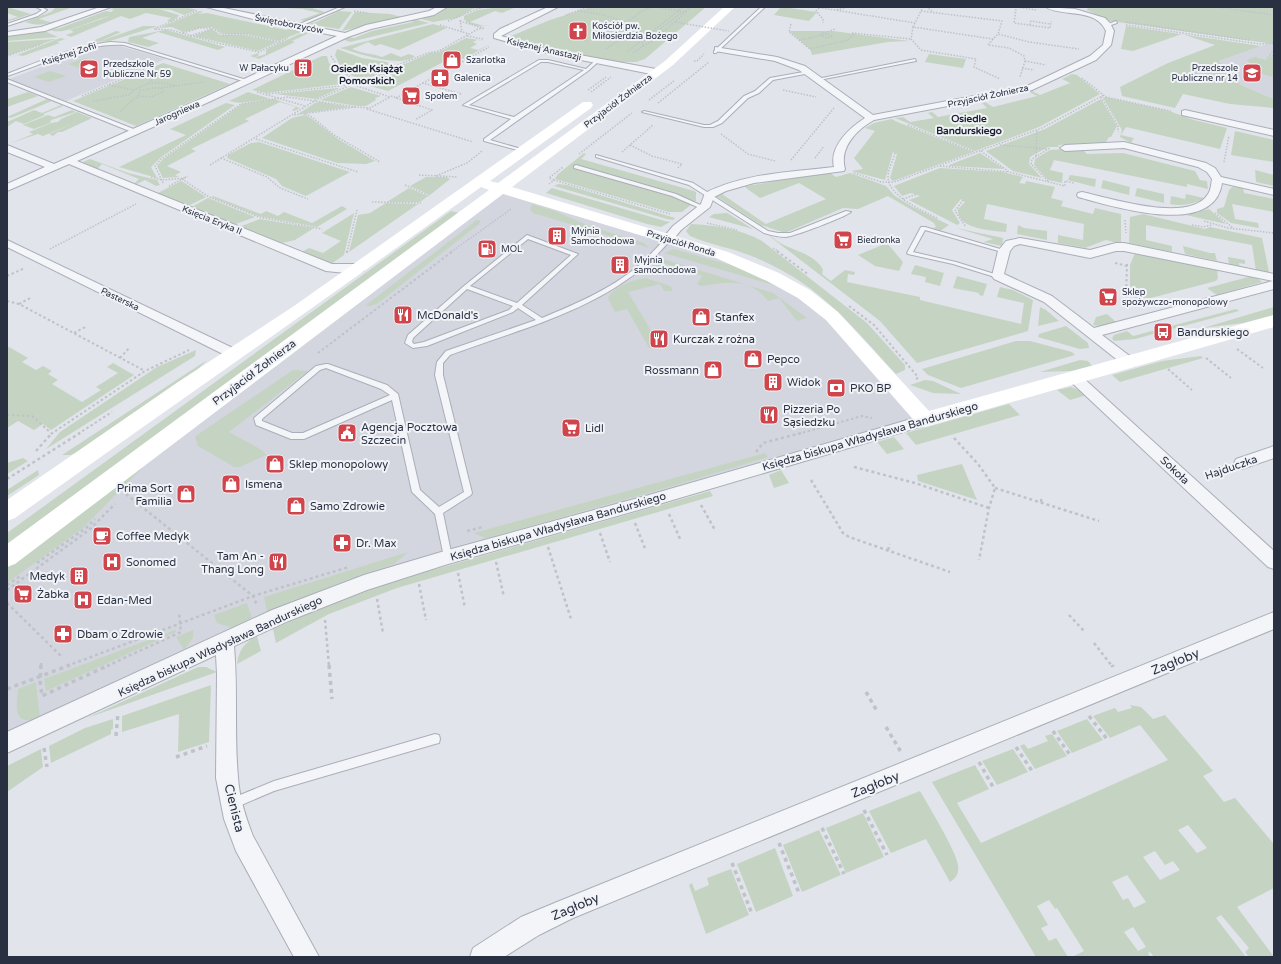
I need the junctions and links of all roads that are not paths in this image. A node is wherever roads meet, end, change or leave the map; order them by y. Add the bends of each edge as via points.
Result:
1 (38, 7) edge
2 (107, 7) edge
3 (210, 7) edge
4 (343, 7) edge
5 (443, 7) edge
6 (554, 7) edge
7 (730, 7) edge
8 (764, 7) edge
9 (1051, 7) edge
10 (7, 25) edge
11 (297, 26) junction
12 (7, 34) edge
13 (345, 35) junction
14 (716, 51) joint
15 (594, 60) junction
16 (650, 60) dead end
17 (915, 60) dead end
18 (638, 69) junction
19 (587, 70) junction
20 (656, 72) junction
21 (809, 72) junction
22 (7, 75) edge
23 (625, 78) dead end
24 (818, 79) junction
25 (7, 80) edge
26 (248, 81) junction
27 (595, 100) dead end
28 (644, 112) dead end
29 (1185, 113) road end
30 (872, 118) junction
31 (515, 119) junction
32 (134, 131) junction
33 (1274, 133) edge
34 (7, 148) edge
35 (1064, 148) road end
36 (523, 151) junction
37 (598, 156) dead end
38 (67, 160) junction
39 (52, 167) junction
40 (576, 167) dead end
41 (1217, 179) junction
42 (479, 182) junction
43 (7, 188) edge
44 (501, 188) junction
45 (1274, 192) edge
46 (709, 195) junction
47 (1082, 195) dead end
48 (704, 208) junction
49 (848, 212) dead end
50 (668, 239) junction
51 (7, 243) edge
52 (1004, 251) junction
53 (359, 268) junction
54 (998, 276) junction
55 (1274, 278) edge
56 (1274, 285) edge
57 (466, 287) junction
58 (516, 305) junction
59 (541, 320) junction
60 (1274, 321) edge
61 (1093, 333) junction
62 (234, 354) junction
63 (1130, 362) junction
64 (1075, 378) junction
65 (395, 396) junction
66 (925, 420) junction
67 (1274, 452) edge
68 (1242, 463) road end
69 (7, 512) edge
70 (439, 512) junction
71 (7, 557) edge
72 (448, 557) junction
73 (1274, 562) edge
74 (1274, 620) edge
75 (224, 643) junction
76 (435, 739) dead end
77 (7, 744) edge
78 (231, 804) junction
79 (307, 957) edge
80 (482, 957) edge

1 - 10 lane via 45,10
2 - 12 street via 42,29
3 - 11 street, Świętoborzyców
4 - 11 lane
5 - 13 street via 431,13
6 - 15 street, Księżnej Anastazji via 503,31 498,38 539,50
7 - 20 street, Przyjaciół Żołnierza
8 - 14 lane
9 - 30 street, Przyjaciół Żołnierza via 1092,15 1114,23 1101,52 1042,84 1017,92
11 - 13 street, Świętoborzyców
13 - 26 street, Jarogniewa
14 - 21 street via 777,59
15 - 18 street, Księżnej Anastazji
15 - 19 lane
16 - 18 street, Przyjaciół Żołnierza
17 - 24 lane
18 - 20 street, Księżnej Anastazji
18 - 23 street, Przyjaciół Żołnierza
19 - 31 lane
19 - 31 lane via 540,61 465,105
20 - 44 street, Przyjaciół Żołnierza
21 - 24 street
21 - 28 lane via 772,79 746,97 720,122 711,126
22 - 26 lane, Księżnej Zofii via 83,48 100,44 124,44
24 - 30 street via 841,100
25 - 32 lane
26 - 32 street, Jarogniewa
27 - 36 street, Przyjaciół Żołnierza
29 - 33 street
30 - 46 street, Przyjaciół Żołnierza via 858,127 839,152 840,169 736,184
31 - 36 lane via 486,140
32 - 38 street, Jarogniewa
34 - 39 street
35 - 41 street via 1124,146 1202,166 1211,170
36 - 42 street, Przyjaciół Żołnierza
37 - 46 lane via 685,182
38 - 39 street, Jarogniewa
38 - 53 street, Księcia Eryka II via 330,268
39 - 43 street, Jarogniewa
40 - 48 lane via 674,195
41 - 45 street
41 - 47 street via 1212,198 1204,205 1180,211 1150,210
42 - 44 street
42 - 53 street, Przyjaciół Żołnierza
44 - 50 street, Przyjaciół Ronda
44 - 71 street, Przyjaciół Żołnierza
46 - 48 street
46 - 49 lane via 766,232 782,236
48 - 50 street via 677,228
50 - 59 lane via 639,270 582,305
50 - 66 street, Przyjaciół Ronda via 742,263 804,294 844,328
51 - 62 street, Pasterska
52 - 54 street
52 - 54 lane via 923,228 910,252
52 - 55 street via 1014,241 1090,254 1116,247
53 - 62 street, Przyjaciół Żołnierza
54 - 61 street via 1048,299
56 - 61 street
57 - 58 lane
57 - 58 lane via 410,337 408,342 414,346 426,344 511,310
57 - 58 lane via 527,237 575,254
58 - 59 lane
59 - 70 lane via 448,353 440,362 438,375 468,493
60 - 63 street, Księdza biskupa Władysława Bandurskiego
61 - 63 street
62 - 69 street, Przyjaciół Żołnierza
63 - 64 street, Księdza biskupa Władysława Bandurskiego
64 - 66 street, Księdza biskupa Władysława Bandurskiego
64 - 73 street, Sokoła
65 - 65 lane via 384,387 326,366 318,368 258,418 259,423 291,436 304,436
65 - 70 lane via 416,492
66 - 72 street, Księdza biskupa Władysława Bandurskiego
67 - 68 street, Hajduczka
70 - 72 lane
72 - 75 street, Księdza biskupa Władysława Bandurskiego via 329,596
74 - 80 street, Zagłoby via 565,910 530,926
75 - 77 street, Księdza biskupa Władysława Bandurskiego
75 - 78 street, Cienista via 227,674 226,758
76 - 78 lane via 274,786
78 - 79 street, Cienista via 244,843

